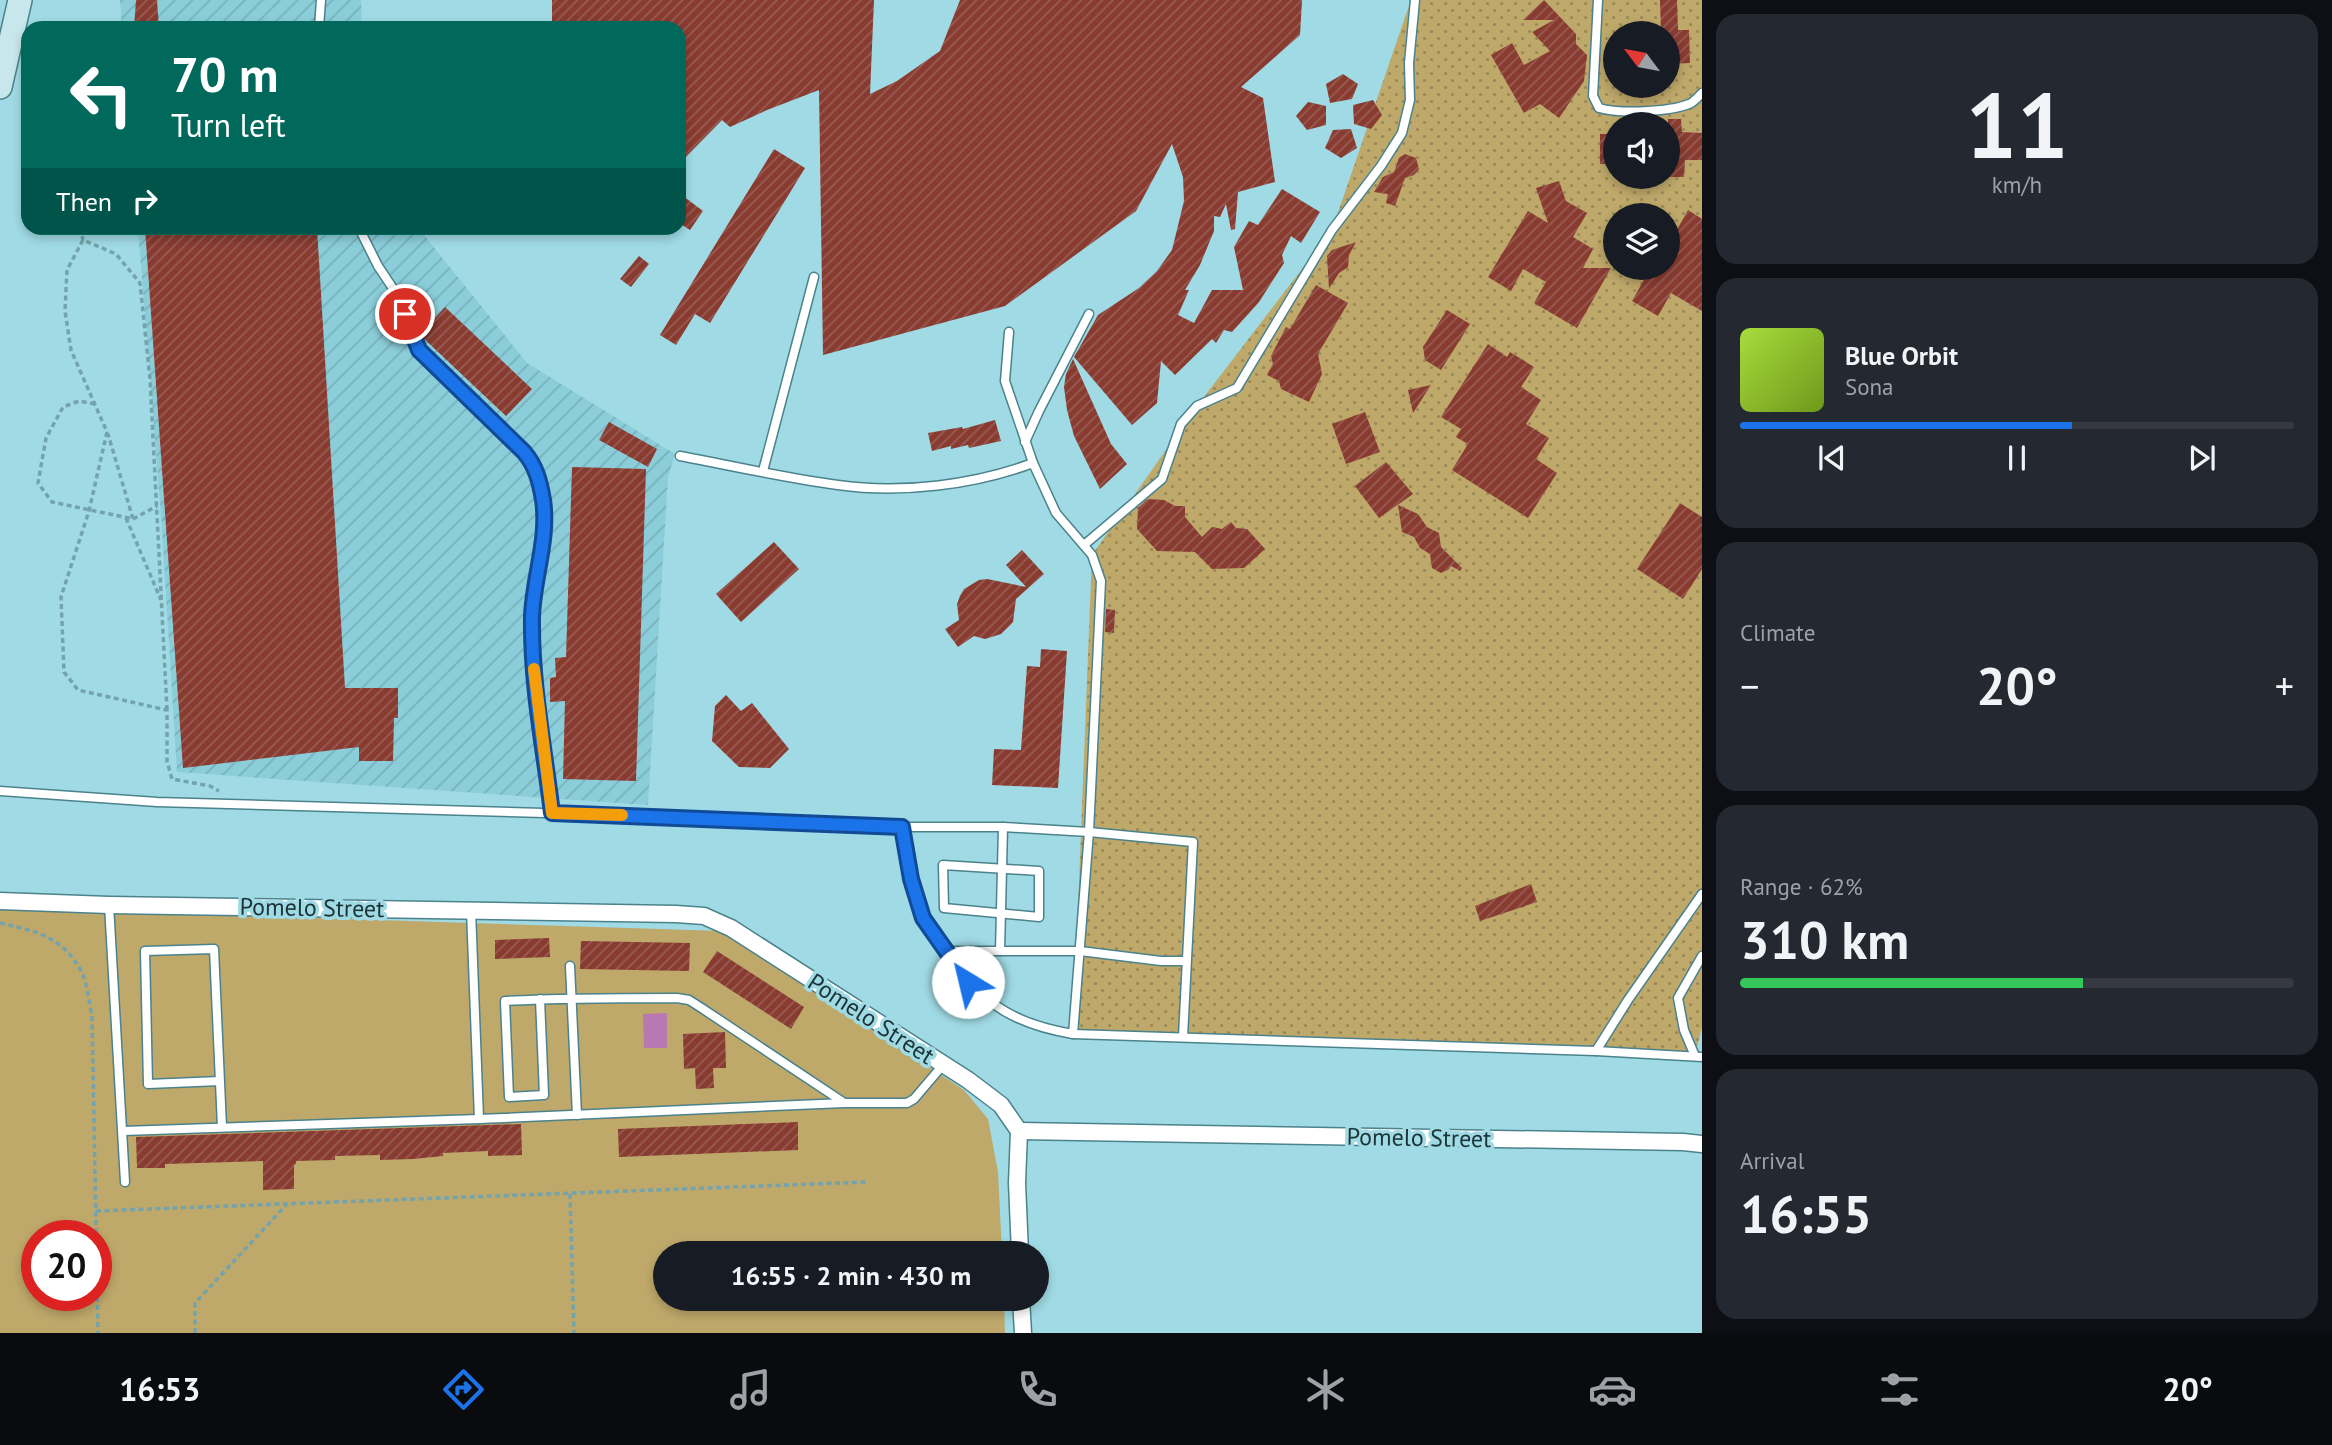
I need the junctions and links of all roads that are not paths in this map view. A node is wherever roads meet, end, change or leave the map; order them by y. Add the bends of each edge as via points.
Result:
1 (20, 0) edge
2 (321, 0) edge
3 (1415, 0) edge
4 (1598, 0) edge
5 (320, 21) edge
6 (0, 88) edge
7 (1702, 93) edge
8 (362, 235) edge
9 (814, 277) dead end
10 (1089, 314) dead end
11 (1009, 332) dead end
12 (1025, 442) junction
13 (680, 456) dead end
14 (1034, 463) junction
15 (763, 471) junction
16 (1084, 545) junction
17 (0, 791) edge
18 (552, 813) junction
19 (902, 827) junction
20 (1003, 827) junction
21 (1089, 832) junction
22 (1002, 870) junction
23 (1702, 894) edge
24 (0, 901) edge
25 (109, 905) junction
26 (471, 910) junction
27 (1001, 914) junction
28 (945, 951) junction
29 (1000, 951) junction
30 (1080, 951) junction
31 (1702, 956) edge
32 (1186, 961) junction
33 (570, 966) dead end
34 (573, 998) junction
35 (540, 999) junction
36 (1073, 1034) junction
37 (1183, 1037) junction
38 (1595, 1051) junction
39 (1699, 1056) edge
40 (943, 1065) junction
41 (220, 1082) junction
42 (844, 1103) junction
43 (577, 1115) junction
44 (479, 1119) junction
45 (222, 1128) junction
46 (123, 1131) junction
47 (1019, 1131) junction
48 (1702, 1144) edge
49 (125, 1182) dead end
50 (1019, 1241) edge
51 (1022, 1311) edge
52 (1023, 1333) edge

1 - 6 main road
2 - 5 lane
3 - 16 lane via 1410,100 1402,133 1332,230 1237,388 1197,406 1181,424 1162,479
4 - 7 lane via 1593,96 1599,108 1626,112 1680,107
8 - 18 lane via 398,296 419,350 524,452 537,471 543,525 533,596 534,667
9 - 15 lane
10 - 12 lane
11 - 12 lane via 1005,381
12 - 14 lane
13 - 15 lane
14 - 15 lane via 985,478 894,487 840,485
14 - 16 lane via 1056,513
16 - 21 lane via 1101,581
17 - 18 lane via 157,802
18 - 19 lane
19 - 20 lane
19 - 28 lane via 923,918
20 - 21 lane
20 - 22 lane
21 - 30 lane
21 - 32 lane via 1193,842
22 - 27 lane
22 - 27 lane via 1039,871 1039,917
22 - 27 lane via 943,865 944,908
23 - 38 lane
24 - 25 street, Pomelo Street
25 - 26 street, Pomelo Street
25 - 46 lane
26 - 40 street, Pomelo Street via 704,916 731,928
26 - 44 lane
27 - 29 lane
28 - 29 lane
28 - 36 lane via 968,982 998,1009 1039,1028
29 - 30 lane
30 - 32 lane
30 - 36 lane
31 - 39 lane via 1678,998 1684,1030
32 - 37 lane
33 - 34 lane
34 - 35 lane
34 - 42 lane via 688,1000
34 - 43 lane
35 - 35 lane via 544,1095 509,1097 505,1001
36 - 37 lane
37 - 38 lane
38 - 39 lane
40 - 42 lane via 911,1102
40 - 47 street, Pomelo Street via 1001,1105
41 - 41 lane via 214,949 145,951 148,1084
41 - 45 lane
42 - 43 lane
43 - 44 lane
44 - 45 lane
45 - 46 lane
46 - 49 lane
47 - 48 street, Pomelo Street
47 - 50 street
51 - 52 street

